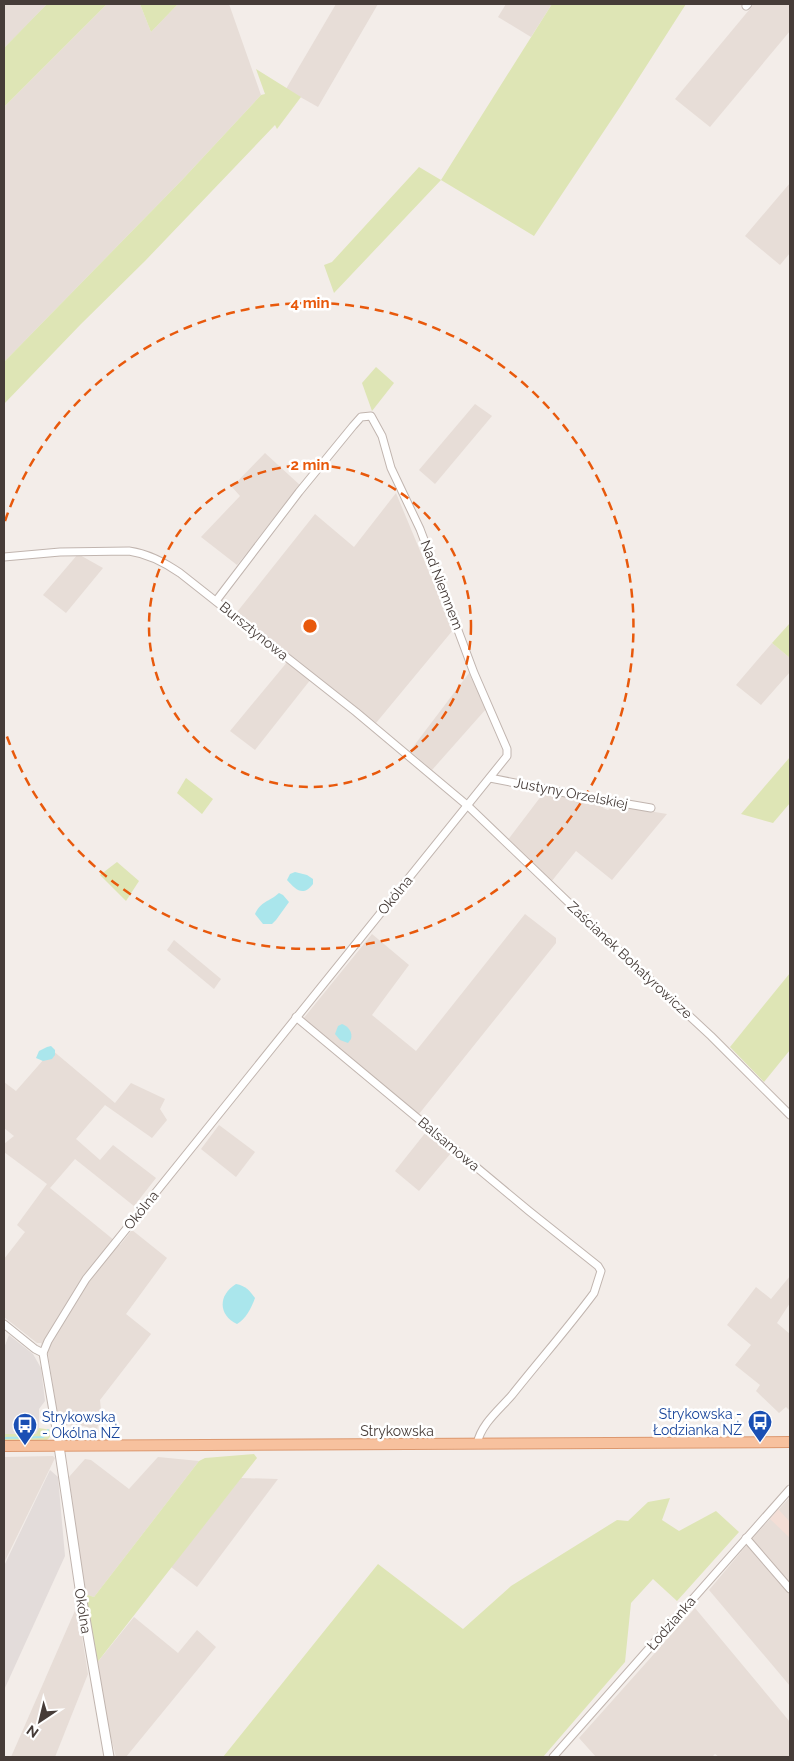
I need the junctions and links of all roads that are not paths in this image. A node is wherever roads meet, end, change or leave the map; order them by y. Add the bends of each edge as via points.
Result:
1 (4, 557) edge
2 (216, 601) junction
3 (507, 756) joint
4 (490, 778) junction
5 (468, 806) junction
6 (652, 808) dead end
7 (296, 1017) junction
8 (790, 1115) edge
9 (4, 1324) edge
10 (43, 1353) junction
11 (790, 1442) edge
12 (477, 1444) junction
13 (4, 1446) edge
14 (59, 1446) junction
15 (790, 1489) edge
16 (746, 1538) junction
17 (790, 1589) edge
18 (110, 1757) edge
19 (553, 1757) edge

1 - 2 street, Bursztynowa via 90,551 140,553 164,562
2 - 3 street, Nad Niemnem via 353,426 362,417 371,416 423,537 474,673 507,748
2 - 5 street, Bursztynowa
3 - 4 street, Okólna
4 - 5 street, Okólna
4 - 6 street, Justyny Orzelskiej
5 - 7 street, Okólna
5 - 8 street, Zaścianek Bohatyrowicze
7 - 10 street, Okólna via 86,1279
7 - 12 street, Balsamowa via 601,1270 590,1297 484,1426
9 - 10 street
10 - 14 street, Okólna
11 - 12 main road, Strykowska
12 - 14 main road, Strykowska
13 - 14 main road, Strykowska
14 - 18 street, Okólna
15 - 16 street, Łodzianka
16 - 17 street
16 - 19 street, Łodzianka

